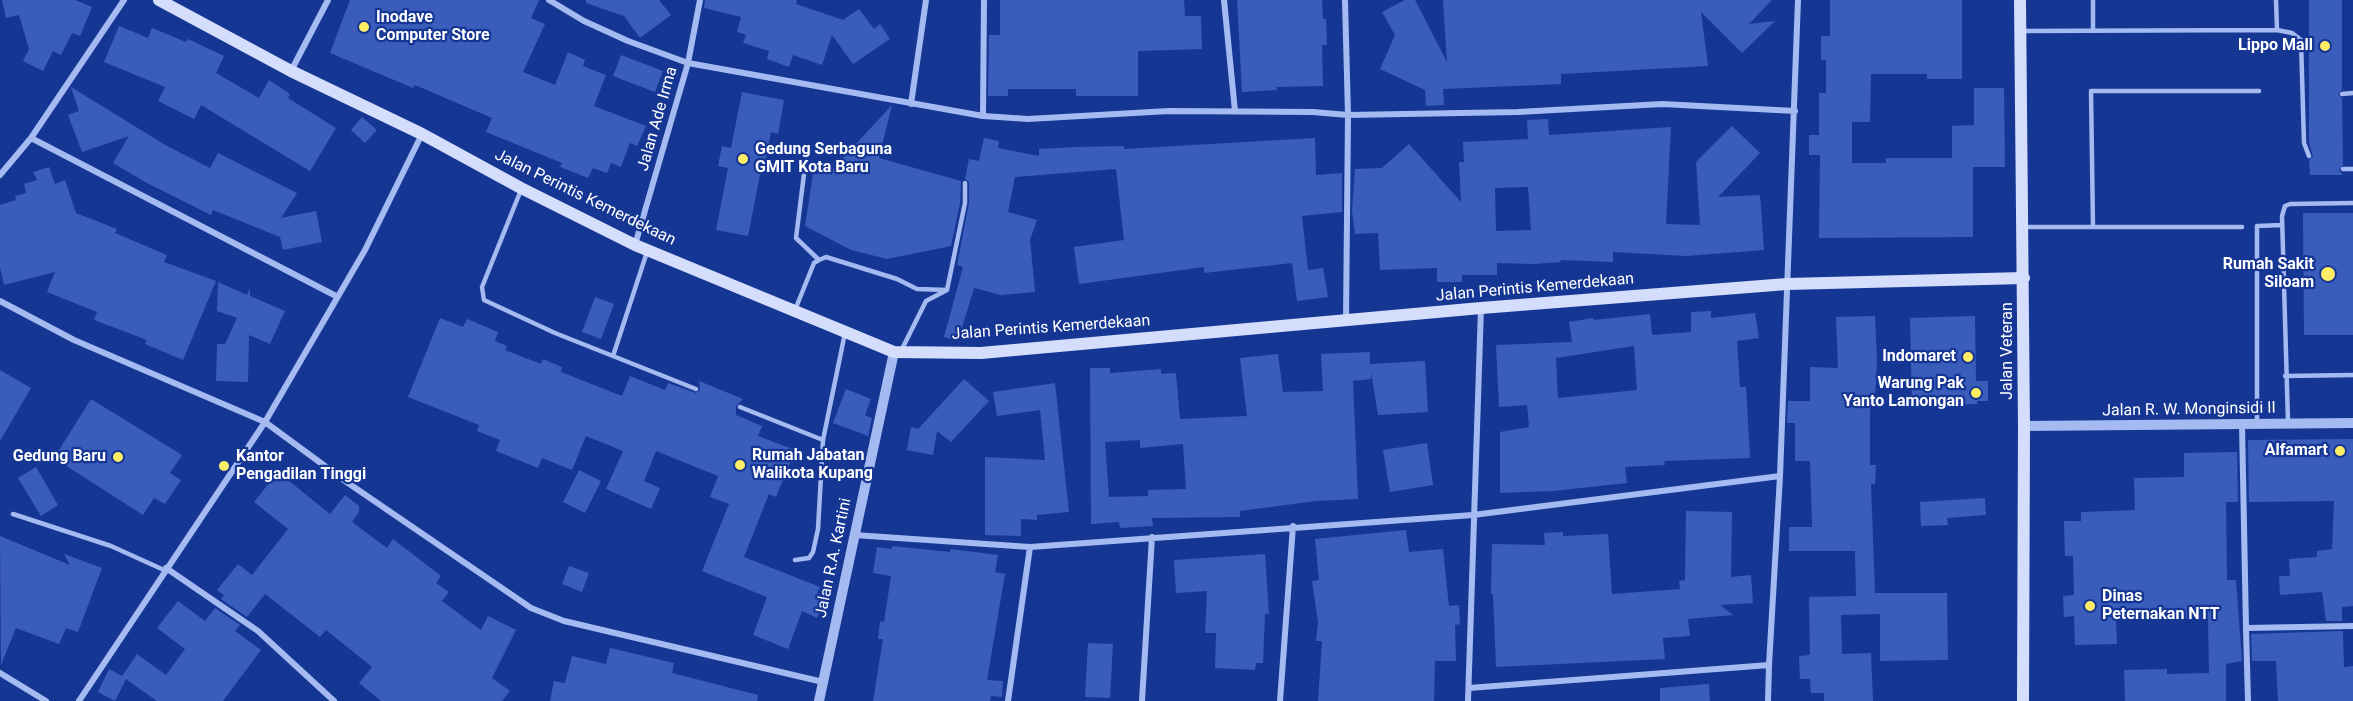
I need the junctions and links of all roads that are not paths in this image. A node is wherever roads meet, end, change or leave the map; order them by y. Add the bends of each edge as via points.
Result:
1 (124, 0) edge
2 (159, 0) edge
3 (328, 0) edge
4 (549, 0) edge
5 (700, 0) edge
6 (926, 0) edge
7 (984, 0) edge
8 (1224, 0) edge
9 (1345, 0) edge
10 (1798, 0) edge
11 (2020, 0) edge
12 (2092, 0) edge
13 (2276, 0) edge
14 (2277, 30) junction
15 (2021, 31) junction
16 (2093, 31) junction
17 (688, 63) junction
18 (291, 70) junction
19 (2259, 91) dead end
20 (2342, 93) dead end
21 (2353, 93) edge
22 (910, 104) junction
23 (1235, 111) junction
24 (1795, 111) junction
25 (1348, 115) junction
26 (983, 116) junction
27 (422, 134) junction
28 (31, 138) junction
29 (2309, 156) dead end
30 (805, 166) dead end
31 (2353, 168) edge
32 (2343, 169) dead end
33 (0, 174) edge
34 (965, 183) dead end
35 (522, 188) junction
36 (2353, 203) edge
37 (2282, 225) junction
38 (2023, 227) junction
39 (2093, 227) junction
40 (2242, 227) dead end
41 (635, 245) junction
42 (648, 250) junction
43 (819, 260) junction
44 (2024, 278) junction
45 (1787, 284) junction
46 (947, 290) junction
47 (336, 296) junction
48 (0, 301) edge
49 (1481, 308) junction
50 (795, 310) junction
51 (1346, 321) junction
52 (846, 331) junction
53 (897, 352) junction
54 (613, 356) junction
55 (2353, 375) edge
56 (2285, 376) junction
57 (696, 389) dead end
58 (740, 407) dead end
59 (265, 422) junction
60 (2257, 423) junction
61 (2288, 423) junction
62 (2353, 423) edge
63 (2242, 424) junction
64 (2024, 426) junction
65 (823, 440) junction
66 (1780, 476) junction
67 (13, 514) dead end
68 (1473, 515) junction
69 (1293, 526) junction
70 (854, 535) junction
71 (1152, 537) junction
72 (1030, 547) junction
73 (795, 560) dead end
74 (165, 569) junction
75 (2353, 626) edge
76 (2246, 628) junction
77 (1769, 665) junction
78 (0, 673) edge
79 (823, 682) junction
80 (1468, 688) junction
81 (46, 701) edge
82 (79, 701) edge
83 (334, 701) edge
84 (819, 701) edge
85 (1008, 701) edge
86 (1142, 701) edge
87 (1280, 701) edge
88 (1468, 701) edge
89 (1768, 701) edge
90 (2023, 701) edge
91 (2248, 701) edge

1 - 28 street
2 - 18 main road, Jalan Perintis Kemerdekaan
3 - 18 street
4 - 17 street via 628,41
5 - 17 street, Jalan Ade Irma
6 - 22 street
7 - 26 street
8 - 23 street
9 - 25 street
10 - 24 street
11 - 15 main road, Jalan Veteran
12 - 16 lane
13 - 14 lane
14 - 16 lane
14 - 29 lane via 2301,40 2306,93 2304,143
15 - 16 lane
15 - 38 main road, Jalan Veteran
17 - 22 street
17 - 41 street, Jalan Ade Irma
18 - 27 main road, Jalan Perintis Kemerdekaan
19 - 39 lane via 2091,91
20 - 21 lane
22 - 26 street
23 - 25 street
23 - 26 street via 1028,119
24 - 25 street via 1662,104
24 - 45 street
25 - 51 street
27 - 35 main road, Jalan Perintis Kemerdekaan
27 - 47 street via 365,250
28 - 33 street
28 - 47 street
30 - 43 lane via 796,238
31 - 32 lane
34 - 46 lane via 965,203
35 - 41 main road, Jalan Perintis Kemerdekaan
35 - 54 lane via 482,287 484,300
36 - 37 lane via 2290,204 2285,206
37 - 56 lane
37 - 60 lane via 2257,226
38 - 39 lane
38 - 44 main road, Jalan Veteran
39 - 40 lane
41 - 42 main road, Jalan Perintis Kemerdekaan
42 - 50 main road, Jalan Perintis Kemerdekaan
42 - 54 lane
43 - 46 lane via 826,257 917,289
43 - 50 lane via 814,263
44 - 45 main road, Jalan Perintis Kemerdekaan
44 - 64 main road, Jalan Veteran
45 - 49 main road, Jalan Perintis Kemerdekaan
45 - 66 street
46 - 53 lane via 926,301
47 - 59 street
48 - 59 street via 74,340
49 - 51 main road, Jalan Perintis Kemerdekaan
49 - 68 street
50 - 52 main road, Jalan Perintis Kemerdekaan
51 - 53 main road, Jalan Perintis Kemerdekaan via 981,353
52 - 53 main road, Jalan Perintis Kemerdekaan
52 - 65 lane
53 - 70 street, Jalan R.A. Kartini
54 - 57 lane
55 - 56 lane
56 - 61 lane
58 - 65 lane
59 - 74 street
59 - 79 street via 531,608 564,621
60 - 61 street, Jalan R. W. Monginsidi II
60 - 63 street, Jalan R. W. Monginsidi II
61 - 62 street, Jalan R. W. Monginsidi II
63 - 64 street, Jalan R. W. Monginsidi II
63 - 76 street
64 - 90 main road, Jalan Veteran
65 - 73 lane via 813,552 809,558
66 - 68 street
66 - 77 street
67 - 74 lane via 111,546
68 - 69 street
68 - 80 street
69 - 71 street
69 - 87 street
70 - 72 street
70 - 79 street, Jalan R.A. Kartini
71 - 72 street
71 - 86 street
72 - 85 street
74 - 82 street
74 - 83 street via 258,631
75 - 76 street
76 - 91 street
77 - 80 street
77 - 89 street
78 - 81 street
79 - 84 street, Jalan R.A. Kartini
80 - 88 street

